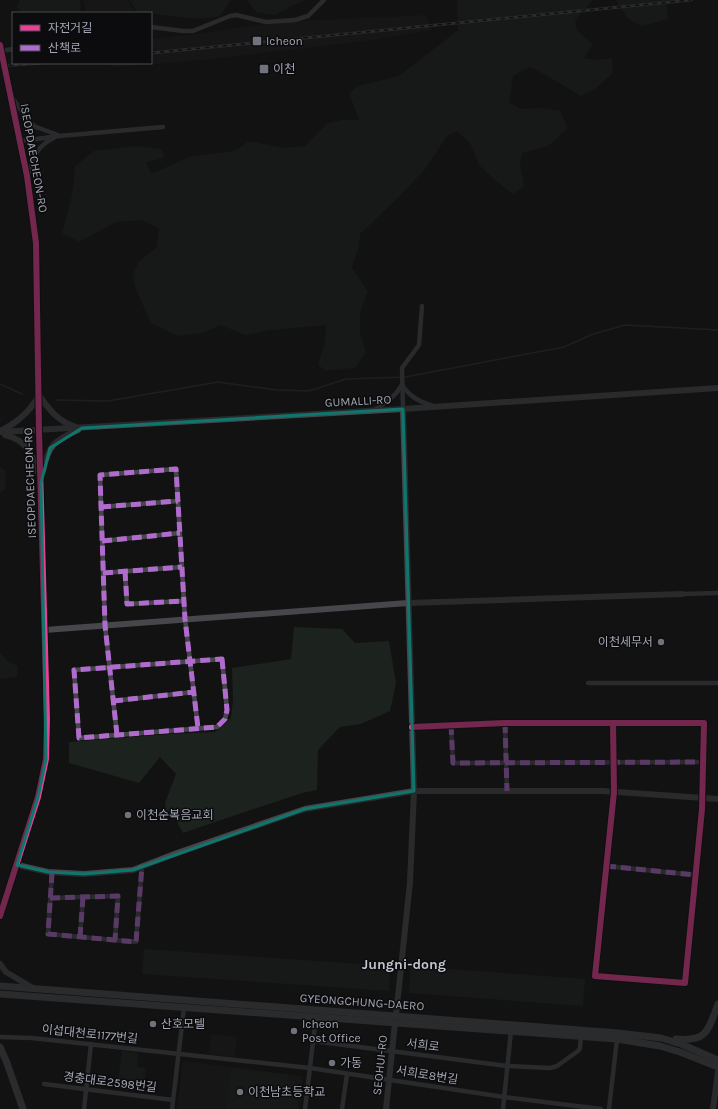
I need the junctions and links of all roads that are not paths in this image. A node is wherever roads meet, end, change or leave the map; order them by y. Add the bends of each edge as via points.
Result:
1 (324, 0) edge
2 (152, 27) edge
3 (1, 48) edge
4 (12, 49) edge
5 (3, 70) edge
6 (12, 97) junction
7 (163, 127) dead end
8 (59, 136) junction
9 (21, 141) junction
10 (27, 176) junction
11 (422, 306) dead end
12 (402, 385) junction
13 (718, 388) edge
14 (39, 396) junction
15 (435, 407) junction
16 (403, 409) junction
17 (372, 411) junction
18 (82, 428) junction
19 (39, 431) junction
20 (0, 432) edge
21 (41, 483) junction
22 (178, 501) junction
23 (101, 507) junction
24 (180, 533) junction
25 (102, 541) junction
26 (182, 567) junction
27 (125, 571) junction
28 (103, 573) junction
29 (718, 593) edge
30 (682, 594) joint
31 (184, 600) junction
32 (408, 603) junction
33 (185, 620) junction
34 (105, 625) junction
35 (45, 630) junction
36 (190, 660) junction
37 (110, 666) junction
38 (588, 683) dead end
39 (718, 683) edge
40 (194, 692) junction
41 (113, 701) junction
42 (505, 723) junction
43 (613, 723) junction
44 (451, 725) junction
45 (412, 727) junction
46 (198, 728) junction
47 (117, 734) junction
48 (703, 762) junction
49 (506, 763) junction
50 (614, 763) junction
51 (414, 791) junction
52 (507, 791) junction
53 (614, 792) junction
54 (702, 798) junction
55 (718, 800) edge
56 (17, 865) junction
57 (142, 866) junction
58 (606, 866) junction
59 (52, 873) junction
60 (695, 875) junction
61 (83, 897) junction
62 (50, 898) junction
63 (0, 916) edge
64 (80, 937) junction
65 (115, 940) junction
66 (0, 964) edge
67 (0, 986) edge
68 (32, 988) junction
69 (0, 994) edge
70 (718, 1004) edge
71 (184, 1008) junction
72 (396, 1015) junction
73 (316, 1017) junction
74 (395, 1023) junction
75 (511, 1031) junction
76 (582, 1036) junction
77 (0, 1037) edge
78 (661, 1038) junction
79 (617, 1039) junction
80 (313, 1041) junction
81 (91, 1044) junction
82 (0, 1047) edge
83 (393, 1052) junction
84 (178, 1053) junction
85 (718, 1060) edge
86 (508, 1066) junction
87 (718, 1067) edge
88 (310, 1068) junction
89 (718, 1072) edge
90 (347, 1074) junction
91 (390, 1080) junction
92 (44, 1084) dead end
93 (86, 1089) junction
94 (504, 1098) junction
95 (173, 1100) junction
96 (23, 1109) edge
97 (84, 1109) edge
98 (172, 1109) edge
99 (305, 1109) edge
100 (342, 1109) edge
101 (386, 1109) edge
102 (503, 1109) edge
103 (601, 1109) edge
104 (609, 1109) edge
105 (713, 1109) edge

1 - 2 street via 308,16 295,20 266,22 236,15 193,31
3 - 4 street
3 - 5 street, ISEOPDAECHEON-RO
5 - 6 street, ISEOPDAECHEON-RO
6 - 8 street via 29,122
6 - 9 street, ISEOPDAECHEON-RO
7 - 8 street
8 - 9 street
8 - 10 street via 46,142 37,151
9 - 10 street, ISEOPDAECHEON-RO
10 - 14 street, ISEOPDAECHEON-RO via 36,243
11 - 12 street via 419,345 402,368
12 - 15 street via 421,402
12 - 16 street
12 - 17 street via 392,399
13 - 15 street, GUMALLI-RO
14 - 18 street via 53,414 68,424
14 - 19 street, ISEOPDAECHEON-RO
14 - 20 street via 28,411
15 - 16 street, GUMALLI-RO
16 - 17 street, GUMALLI-RO
16 - 32 street
17 - 18 street, GUMALLI-RO
18 - 19 street, GUMALLI-RO
18 - 21 street via 65,436 50,448
19 - 20 street, GUMALLI-RO
19 - 21 street, ISEOPDAECHEON-RO
20 - 21 street via 11,436 27,448 34,458
21 - 35 street, ISEOPDAECHEON-RO
22 - 23 street
22 - 23 street via 176,469 100,475
22 - 24 street
23 - 25 street
24 - 25 street
24 - 26 street
25 - 28 street
26 - 27 street
26 - 31 street
27 - 28 street
27 - 31 street via 127,604
28 - 34 street
29 - 30 street
30 - 32 street
31 - 33 street
32 - 33 street
32 - 45 street
33 - 34 street
33 - 36 street
34 - 35 street
34 - 37 street
35 - 56 street, ISEOPDAECHEON-RO via 46,759 38,797
36 - 37 street
36 - 40 street
36 - 46 street via 222,659 227,710 225,719 217,727
37 - 41 street
37 - 47 street via 74,670 79,738
38 - 39 street
40 - 41 street
40 - 46 street
41 - 47 street
42 - 43 street
42 - 44 street
42 - 49 street
43 - 48 street via 704,722
43 - 50 street
44 - 45 street
44 - 49 street via 453,764
45 - 51 street
46 - 47 street
48 - 50 street
48 - 54 street
49 - 50 street
49 - 52 street
50 - 53 street
51 - 52 street
51 - 57 street via 305,809
51 - 72 street via 410,882
52 - 53 street
53 - 54 street
53 - 58 street
54 - 55 street
54 - 60 street
56 - 59 street
56 - 63 street, ISEOPDAECHEON-RO
57 - 59 street via 133,870 84,874
57 - 65 street via 136,942
58 - 60 street
58 - 60 street via 595,976 685,982
59 - 62 street
61 - 62 street
61 - 64 street
61 - 65 street via 118,896
62 - 64 street via 48,934
64 - 65 street
66 - 68 street via 10,975
67 - 68 main road, GYEONGCHUNG-DAERO
68 - 72 main road, GYEONGCHUNG-DAERO
69 - 71 main road, GYEONGCHUNG-DAERO
70 - 78 main road via 704,1035 683,1040
71 - 73 main road, GYEONGCHUNG-DAERO
71 - 84 street
72 - 74 main road
72 - 78 main road, GYEONGCHUNG-DAERO
73 - 74 main road, GYEONGCHUNG-DAERO
73 - 80 street
74 - 75 main road, GYEONGCHUNG-DAERO
74 - 83 street, SEOHUI-RO
75 - 76 main road, GYEONGCHUNG-DAERO
75 - 86 street
76 - 79 main road, GYEONGCHUNG-DAERO
76 - 86 street, 서희로 via 578,1051 554,1067
77 - 81 street, 이섭대천로1177번길
78 - 85 main road, GYEONGCHUNG-DAERO
79 - 87 main road, GYEONGCHUNG-DAERO via 680,1052
79 - 104 street
80 - 83 street, 서희로
80 - 88 street
81 - 84 street, 이섭대천로1177번길
81 - 93 street
82 - 96 main road
83 - 86 street, 서희로
83 - 91 street, SEOHUI-RO
84 - 88 street, 서희로8번길
84 - 95 street
86 - 94 street
88 - 90 street, 서희로8번길
88 - 99 street
89 - 105 street
90 - 91 street, 서희로8번길
90 - 100 street
91 - 94 street, 서희로8번길
91 - 101 street, SEOHUI-RO
92 - 93 street, 경충대로2598번길
93 - 95 street, 경충대로2598번길
93 - 97 street
94 - 102 street
94 - 103 street, 서희로8번길
95 - 98 street

